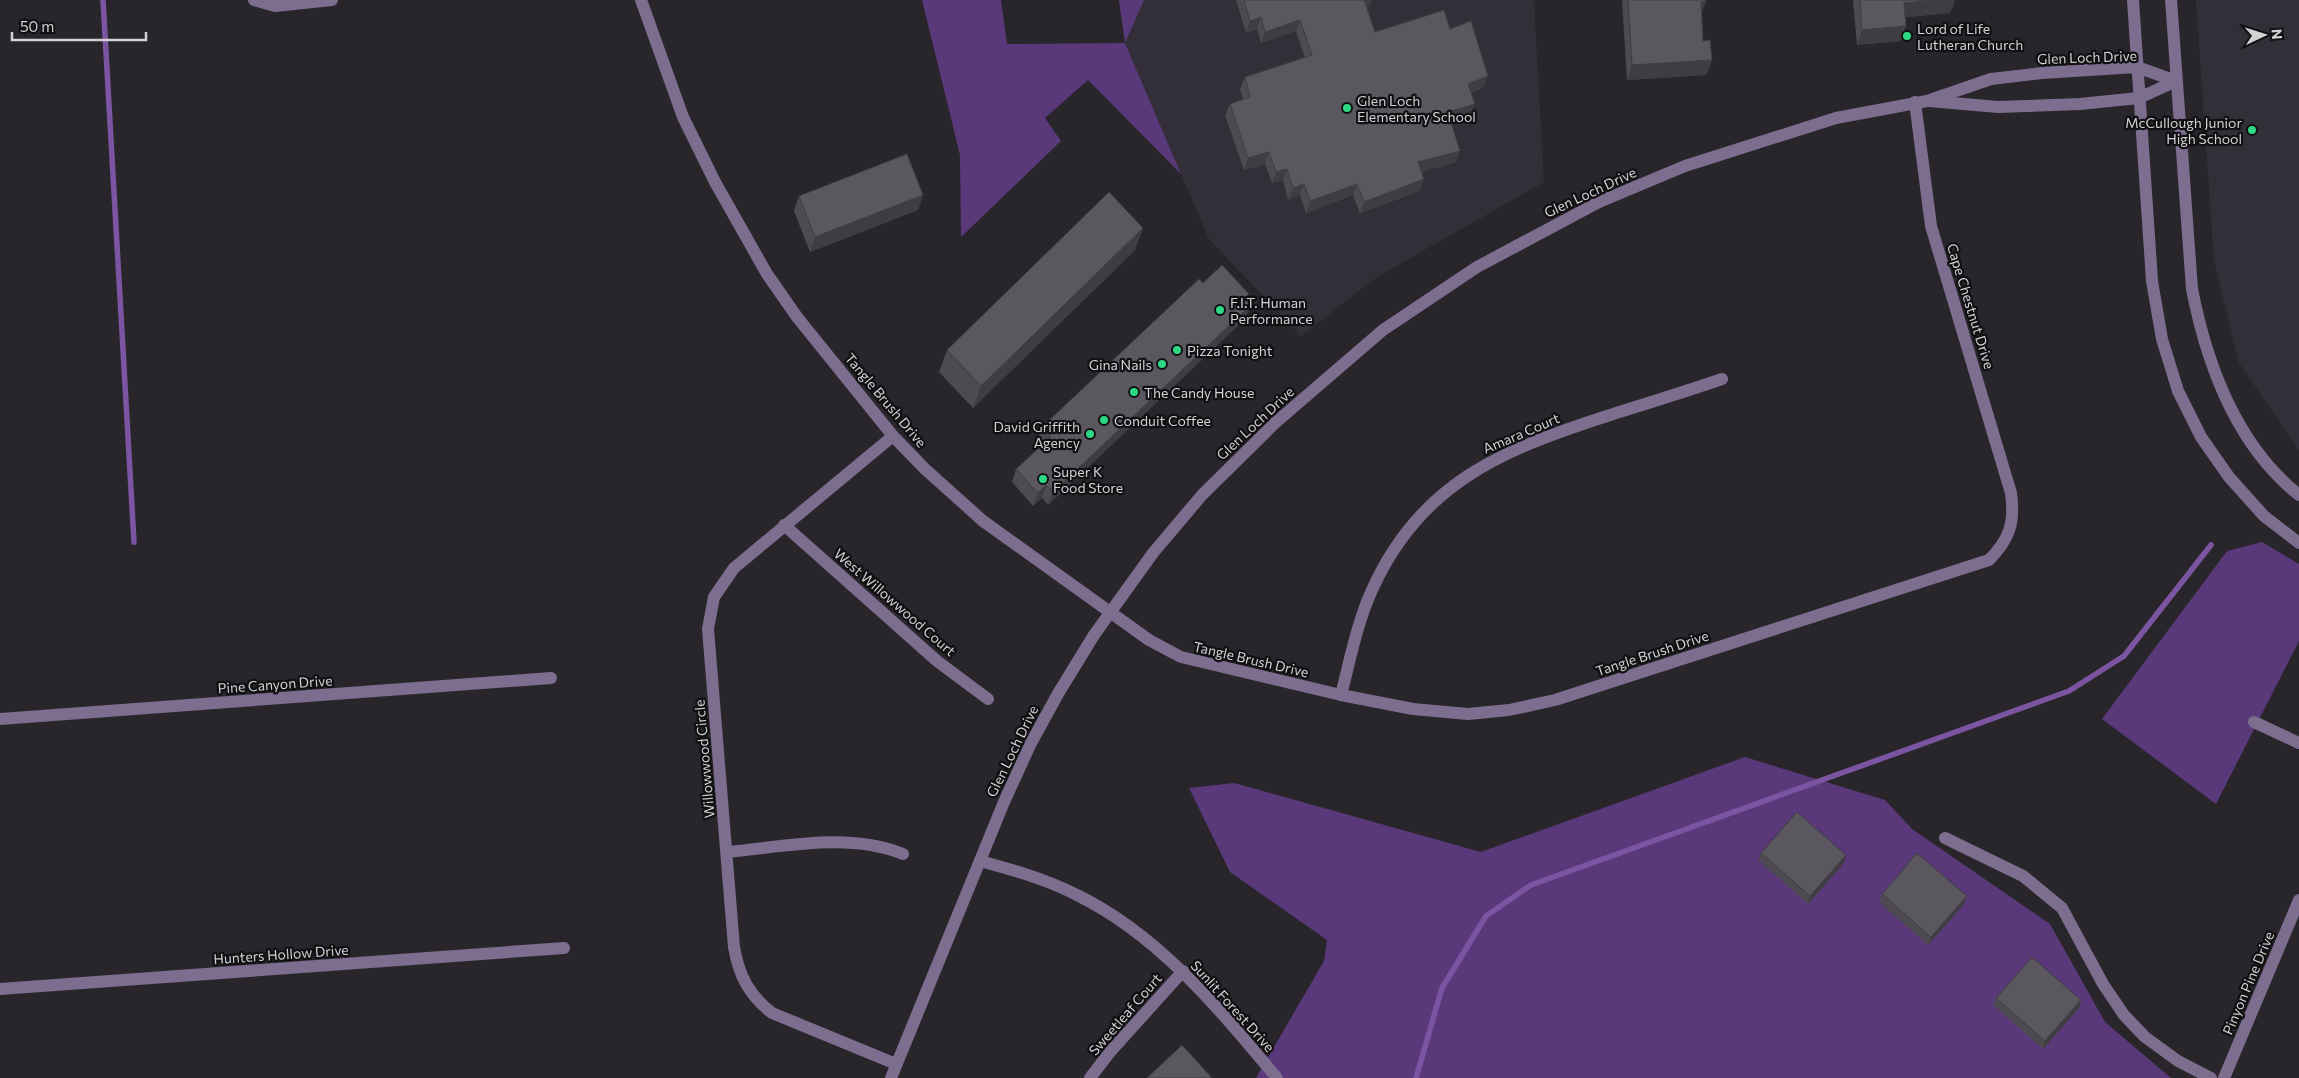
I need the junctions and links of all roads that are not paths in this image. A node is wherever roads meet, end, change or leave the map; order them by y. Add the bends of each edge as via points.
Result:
1 (254, 0) edge
2 (332, 0) edge
3 (641, 0) edge
4 (2133, 0) edge
5 (2171, 0) edge
6 (2137, 67) junction
7 (2176, 81) junction
8 (2139, 98) junction
9 (1921, 102) junction
10 (1722, 379) dead end
11 (893, 436) junction
12 (2299, 495) edge
13 (2014, 516) joint
14 (784, 525) junction
15 (2299, 543) edge
16 (1110, 612) junction
17 (551, 678) dead end
18 (1342, 695) junction
19 (988, 700) dead end
20 (0, 720) edge
21 (2254, 722) dead end
22 (2299, 743) edge
23 (1945, 838) dead end
24 (727, 852) junction
25 (902, 854) dead end
26 (980, 861) junction
27 (2299, 900) edge
28 (564, 948) dead end
29 (1183, 971) junction
30 (0, 989) edge
31 (896, 1064) junction
32 (891, 1078) edge
33 (1090, 1078) edge
34 (1277, 1078) edge
35 (2212, 1078) edge
36 (2224, 1078) edge

1 - 2 street via 275,6
3 - 11 street, Tangle Brush Drive via 683,117 747,241 797,316
4 - 6 street
5 - 7 street
6 - 7 street, Glen Loch Drive
6 - 8 street
6 - 9 street, Glen Loch Drive via 1991,79
7 - 8 street, Glen Loch Drive
7 - 12 street via 2192,289 2200,330 2214,373 2233,413 2260,456
8 - 9 street, Glen Loch Drive via 1998,107
8 - 15 street via 2152,281 2162,339 2178,391 2201,437 2229,477 2264,516
9 - 13 street, Cape Chestnut Drive via 1931,226 2007,477
9 - 16 street, Glen Loch Drive via 1836,118 1685,166 1599,202 1477,267 1383,330 1274,423 1178,522
10 - 18 street, Amara Court via 1511,450 1448,489 1422,514 1392,552 1371,590 1357,629
11 - 14 street, Willowwood Circle
11 - 16 street, Tangle Brush Drive via 983,521
13 - 18 street, Tangle Brush Drive via 2003,546 1989,560 1555,700 1509,710 1468,714 1414,709
14 - 19 street, West Willowwood Court via 938,661
14 - 24 street, Willowwood Circle via 734,568 714,597 708,628
16 - 18 street, Tangle Brush Drive via 1180,657
16 - 26 street, Glen Loch Drive via 1030,743
17 - 20 street, Pine Canyon Drive
21 - 22 street
23 - 35 street via 2023,876 2062,908 2103,984 2124,1015 2145,1037 2178,1061
24 - 25 street via 846,842 885,847
24 - 31 street, Willowwood Circle via 738,970 757,1002 795,1024
26 - 29 street, Sunlit Forest Drive via 1028,874 1077,895 1116,918
26 - 31 street, Glen Loch Drive
27 - 36 street, Pinyon Pine Drive
28 - 30 street, Hunters Hollow Drive
29 - 33 street, Sweetleaf Court
29 - 34 street, Sunlit Forest Drive
31 - 32 street, Glen Loch Drive

